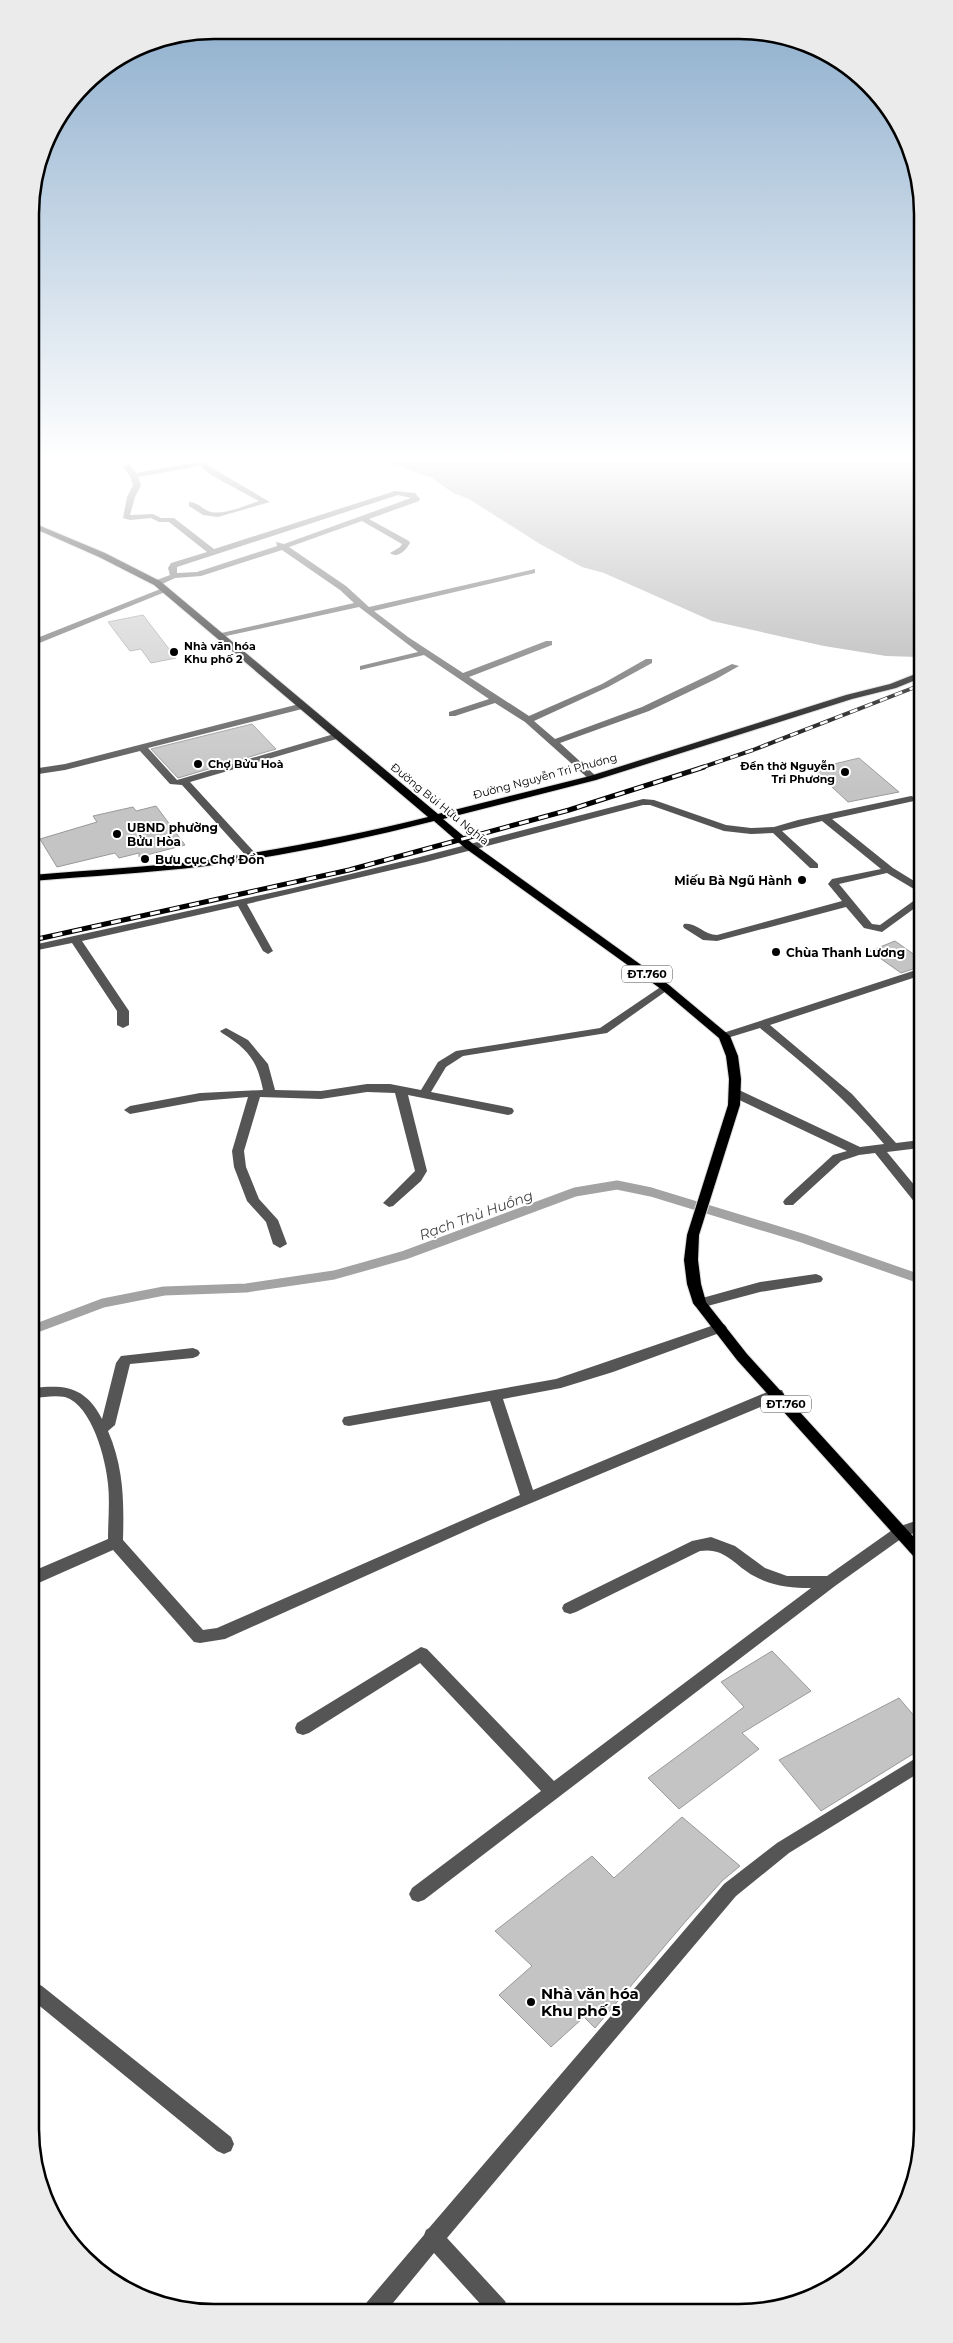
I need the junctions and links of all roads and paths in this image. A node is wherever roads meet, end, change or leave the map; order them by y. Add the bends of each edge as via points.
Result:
1 (134, 571) edge
2 (173, 571) edge
3 (206, 571) edge
4 (319, 571) edge
5 (530, 571) edge
6 (174, 576) junction
7 (157, 583) junction
8 (166, 590) junction
9 (364, 607) junction
10 (220, 636) junction
11 (39, 640) edge
12 (548, 644) dead end
13 (427, 652) junction
14 (649, 661) dead end
15 (735, 666) dead end
16 (363, 668) dead end
17 (914, 670) edge
18 (462, 677) junction
19 (914, 678) edge
20 (849, 697) junction
21 (498, 699) junction
22 (303, 706) junction
23 (452, 714) dead end
24 (528, 720) junction
25 (336, 736) junction
26 (552, 743) junction
27 (142, 747) junction
28 (39, 771) edge
29 (593, 778) junction
30 (184, 781) junction
31 (911, 799) dead end
32 (436, 818) junction
33 (826, 818) junction
34 (775, 830) junction
35 (468, 846) junction
36 (252, 856) junction
37 (814, 866) dead end
38 (889, 870) junction
39 (39, 877) edge
40 (914, 886) edge
41 (241, 903) junction
42 (848, 903) junction
43 (914, 904) edge
44 (688, 926) dead end
45 (76, 940) junction
46 (39, 947) edge
47 (268, 951) dead end
48 (914, 974) edge
49 (665, 987) junction
50 (762, 1024) junction
51 (123, 1025) dead end
52 (226, 1031) dead end
53 (724, 1036) junction
54 (401, 1091) junction
55 (255, 1093) junction
56 (734, 1093) junction
57 (270, 1094) junction
58 (423, 1096) junction
59 (130, 1110) dead end
60 (508, 1111) dead end
61 (914, 1145) edge
62 (893, 1147) junction
63 (878, 1150) junction
64 (858, 1151) junction
65 (914, 1194) edge
66 (789, 1202) dead end
67 (389, 1203) dead end
68 (280, 1244) dead end
69 (816, 1279) dead end
70 (700, 1303) junction
71 (720, 1328) junction
72 (193, 1352) dead end
73 (39, 1393) edge
74 (777, 1394) junction
75 (495, 1395) junction
76 (349, 1421) dead end
77 (100, 1429) junction
78 (528, 1498) junction
79 (914, 1527) edge
80 (900, 1532) junction
81 (115, 1542) junction
82 (914, 1547) edge
83 (39, 1576) edge
84 (830, 1582) junction
85 (570, 1608) dead end
86 (303, 1728) dead end
87 (914, 1767) edge
88 (553, 1792) junction
89 (418, 1894) dead end
90 (39, 1994) edge
91 (224, 2144) dead end
92 (433, 2237) junction
93 (378, 2304) edge
94 (494, 2304) edge

1 - 7 main road, Đường Bùi Hữu Nghĩa / ĐT.760
2 - 6 street
3 - 6 street
4 - 9 street
5 - 9 street
6 - 7 street
7 - 8 main road, Đường Bùi Hữu Nghĩa / ĐT.760
8 - 10 main road, Đường Bùi Hữu Nghĩa / ĐT.760
8 - 11 street
9 - 10 street
9 - 13 street
10 - 22 main road, Đường Bùi Hữu Nghĩa / ĐT.760
12 - 18 street
13 - 16 street
13 - 18 street
14 - 24 street via 609,684
15 - 26 street via 634,715
17 - 20 main road, Đường Nguyễn Tri Phương
18 - 21 street
19 - 20 main road, Đường Nguyễn Tri Phương
20 - 29 main road, Đường Nguyễn Tri Phương
21 - 23 street
21 - 24 street
22 - 25 main road, Đường Bùi Hữu Nghĩa / ĐT.760
22 - 27 street
24 - 26 street
25 - 30 street
25 - 32 main road, Đường Bùi Hữu Nghĩa / ĐT.760
26 - 29 street
27 - 28 street
27 - 30 street via 173,782
29 - 32 main road, Đường Nguyễn Tri Phương
30 - 36 street
31 - 33 street
32 - 35 main road, Đường Bùi Hữu Nghĩa / ĐT.760
32 - 36 main road, Đường Nguyễn Tri Phương
33 - 34 street
33 - 38 street
34 - 35 street via 724,828 643,802
34 - 37 street
35 - 41 street
35 - 49 main road, Đường Bùi Hữu Nghĩa / ĐT.760
36 - 39 main road, Đường Nguyễn Tri Phương
38 - 40 street
38 - 42 street via 836,881 834,886
41 - 45 street
41 - 47 street
42 - 43 street via 868,926 882,929
42 - 44 street via 717,938 707,938
45 - 46 street
45 - 51 street via 123,1011
48 - 50 street
49 - 53 main road, Đường Bùi Hữu Nghĩa / ĐT.760
49 - 58 street via 603,1031 460,1053 442,1065
50 - 53 street
50 - 62 street via 832,1080 873,1121
52 - 57 street via 244,1042 264,1067
53 - 56 main road, ĐT.760 via 732,1056
54 - 57 street via 367,1088 321,1095
54 - 58 street
54 - 67 street via 421,1171
55 - 57 street
55 - 59 street via 200,1097
55 - 68 street via 238,1151 240,1167 254,1201 272,1220
56 - 64 street
56 - 70 main road, ĐT.760 via 734,1105 693,1235 691,1260
58 - 60 street
61 - 62 street
62 - 63 street
63 - 64 street
63 - 65 street
64 - 66 street via 837,1158
69 - 70 street via 760,1287
70 - 71 main road, ĐT.760
71 - 74 main road, ĐT.760
71 - 75 street via 556,1384
72 - 77 street via 126,1359 108,1424
73 - 77 street via 60,1392 83,1400
74 - 78 street
74 - 80 main road, ĐT.760
75 - 76 street
75 - 78 street
77 - 81 street via 113,1459 118,1482
78 - 81 street via 208,1637 200,1637
79 - 80 street
80 - 82 main road, ĐT.760
80 - 84 street
81 - 83 street
84 - 85 street via 786,1582 760,1572 730,1550 711,1543 697,1545
84 - 88 street
86 - 88 street via 421,1654
87 - 92 street via 783,1848 730,1890
88 - 89 street
90 - 91 street
92 - 93 street
92 - 94 street

